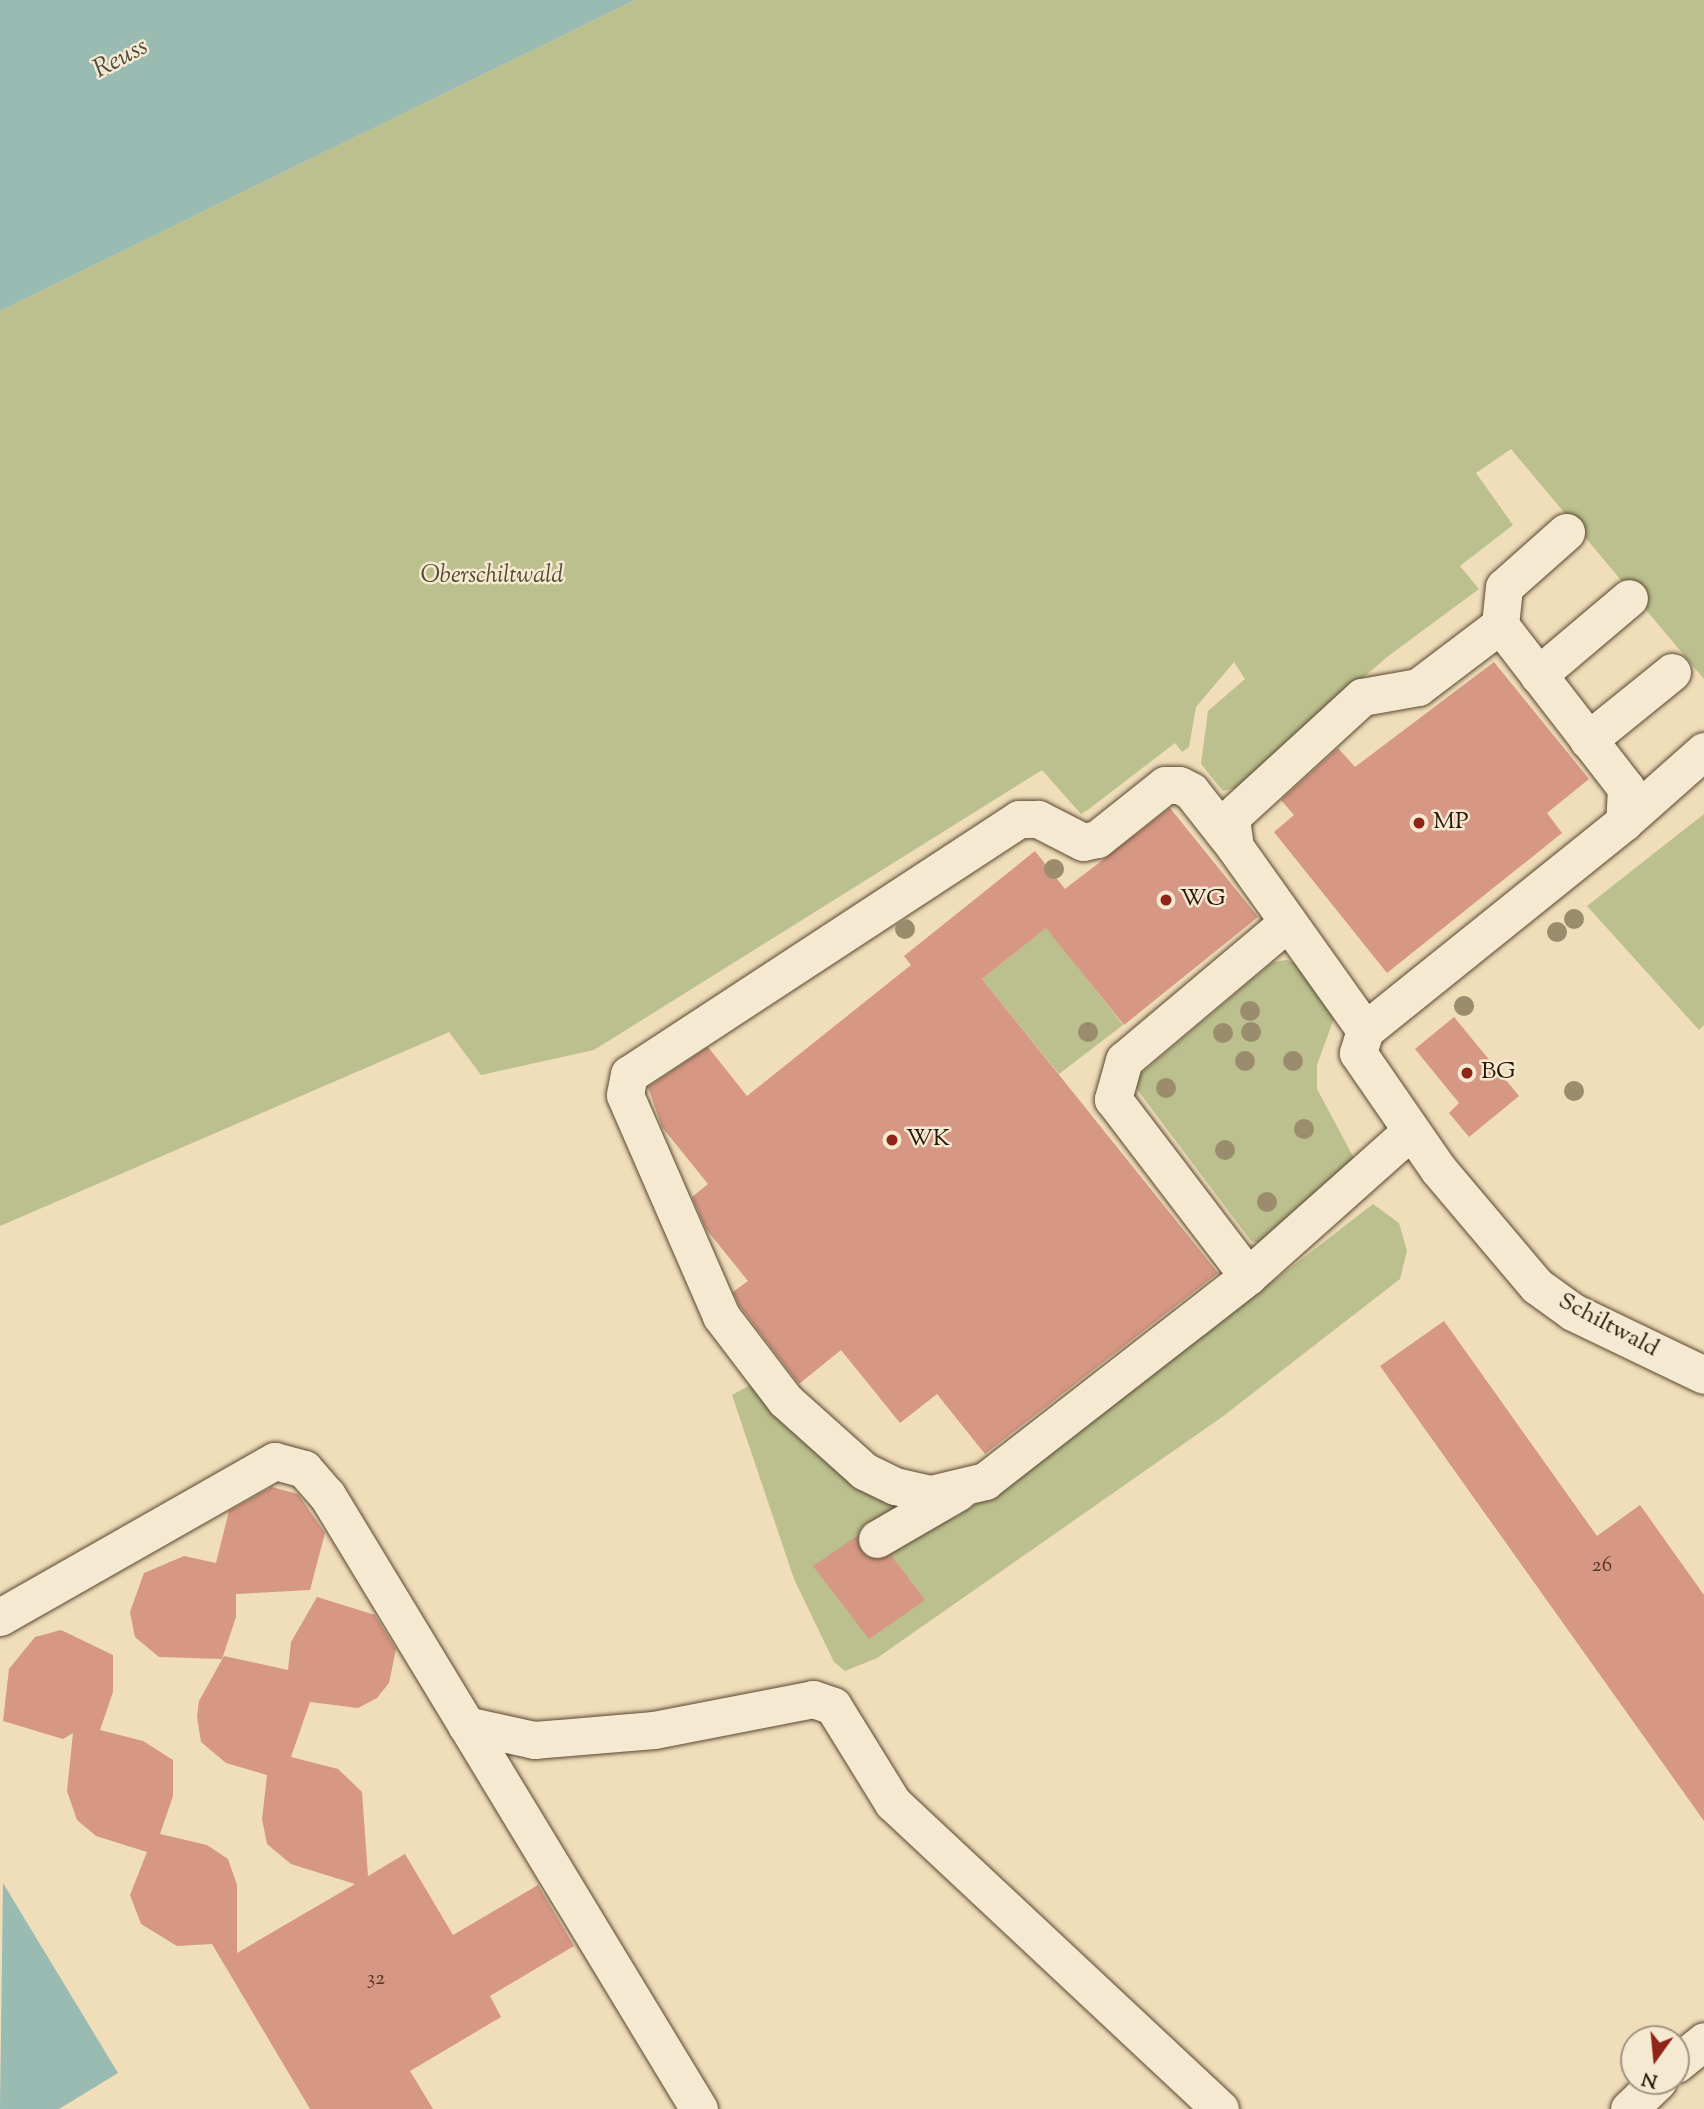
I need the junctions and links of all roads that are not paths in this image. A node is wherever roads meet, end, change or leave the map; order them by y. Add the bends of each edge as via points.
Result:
1 (1566, 533) dead end
2 (1629, 598) dead end
3 (1500, 625) junction
4 (1672, 672) dead end
5 (1538, 675) junction
6 (1588, 740) junction
7 (1704, 751) edge
8 (1624, 822) junction
9 (1235, 847) junction
10 (1288, 922) junction
11 (1365, 1030) junction
12 (1411, 1131) junction
13 (1248, 1276) junction
14 (1704, 1375) edge
15 (961, 1490) junction
16 (877, 1539) dead end
17 (0, 1617) edge
18 (466, 1725) junction
19 (1704, 2041) edge
20 (1690, 2052) edge
21 (1644, 2095) edge
22 (699, 2109) edge
23 (1220, 2109) edge
24 (1629, 2109) edge

1 - 3 street via 1504,587
2 - 5 street
3 - 5 street
3 - 9 street via 1418,687 1362,697 1238,807 1231,817
4 - 6 street
5 - 6 street
6 - 8 street via 1626,789
7 - 8 street
8 - 11 street
9 - 10 street
9 - 15 street via 1191,791 1179,785 1165,785 1097,839 1083,842 1038,819 1019,819 629,1074 624,1083 720,1316 785,1400 864,1472 931,1494
10 - 11 street
10 - 13 street via 1124,1060 1114,1079 1113,1100
11 - 12 street, Schiltwald via 1358,1053
12 - 13 street
12 - 14 street, Schiltwald via 1537,1286 1573,1312
13 - 15 street via 985,1481
15 - 16 street
17 - 18 street via 275,1461 304,1469 327,1495
18 - 22 street
18 - 23 street via 534,1740 654,1730 813,1699 833,1706 893,1803
19 - 20 street
21 - 24 street

